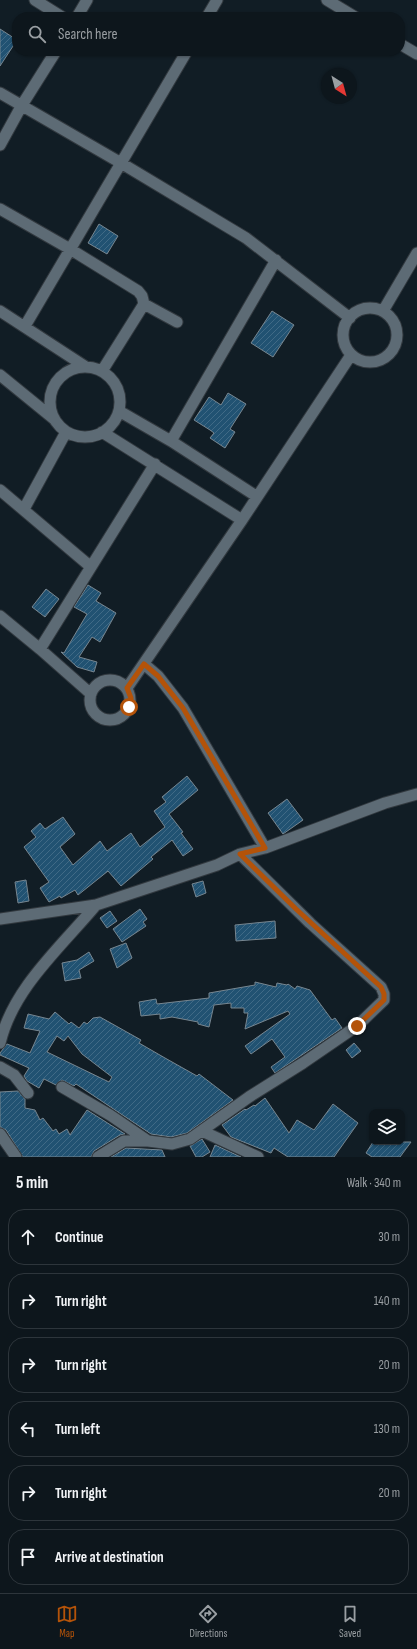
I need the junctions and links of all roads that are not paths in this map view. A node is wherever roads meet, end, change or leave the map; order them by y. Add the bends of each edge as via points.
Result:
1 (35, 0) edge
2 (87, 0) edge
3 (217, 0) edge
4 (327, 0) edge
5 (341, 4) edge
6 (54, 12) edge
7 (80, 12) edge
8 (210, 12) edge
9 (350, 12) edge
10 (405, 47) edge
11 (417, 54) edge
12 (53, 56) edge
13 (184, 56) edge
14 (0, 93) edge
15 (22, 105) junction
16 (0, 145) edge
17 (121, 162) junction
18 (0, 209) edge
19 (70, 249) junction
20 (417, 253) edge
21 (276, 260) junction
22 (144, 304) junction
23 (383, 311) junction
24 (0, 312) edge
25 (350, 318) junction
26 (177, 322) dead end
27 (25, 326) junction
28 (351, 355) junction
29 (86, 367) junction
30 (102, 371) junction
31 (0, 375) edge
32 (119, 411) junction
33 (55, 420) junction
34 (66, 432) junction
35 (102, 432) junction
36 (171, 441) junction
37 (155, 464) junction
38 (0, 490) edge
39 (256, 496) junction
40 (24, 509) junction
41 (242, 520) junction
42 (91, 567) junction
43 (0, 616) edge
44 (40, 649) junction
45 (144, 664) junction
46 (127, 688) junction
47 (91, 694) junction
48 (417, 794) edge
49 (265, 848) junction
50 (240, 854) junction
51 (96, 905) junction
52 (0, 919) edge
53 (0, 1043) edge
54 (0, 1067) edge
55 (62, 1087) dead end
56 (28, 1093) dead end
57 (202, 1131) junction
58 (0, 1134) edge
59 (148, 1141) junction
60 (16, 1157) edge
61 (98, 1157) edge
62 (258, 1157) edge

1 - 6 street
2 - 7 street
3 - 8 street
4 - 5 street
5 - 9 street
10 - 11 street
12 - 15 street
13 - 17 street
14 - 15 street
15 - 16 street
15 - 17 street
17 - 19 street
17 - 21 street via 246,238
18 - 19 street
19 - 22 street via 138,291
19 - 27 street
20 - 23 street
21 - 25 street
21 - 36 street
22 - 26 street
22 - 30 street
23 - 25 street via 365,309
23 - 28 street via 393,320 398,333 396,346 388,357 376,362 362,362
24 - 27 street
25 - 28 street via 344,330 344,343
27 - 29 street
28 - 39 street
29 - 30 street
29 - 33 street via 74,369 63,375 55,384 51,396
30 - 32 street via 111,378 117,388 120,399
31 - 33 street
32 - 35 street
32 - 36 street
33 - 34 street
34 - 35 street via 78,436
34 - 40 street
35 - 37 street
36 - 39 street
37 - 41 street
37 - 42 street
38 - 40 street
39 - 41 street
40 - 42 street
41 - 45 street
42 - 44 street
43 - 44 street
44 - 47 street
45 - 46 street
45 - 49 street via 158,676 183,708
46 - 47 street via 112,679 95,686
46 - 47 street via 131,698 129,707 123,715 114,720 104,719 95,713 91,704
48 - 49 street via 378,805
49 - 50 street
50 - 51 street via 217,865
50 - 57 street via 381,987 384,1000 357,1026
51 - 52 street
51 - 53 street via 33,977 15,1003 4,1026
54 - 56 street via 14,1075
55 - 59 street
57 - 59 street via 190,1139 172,1144
57 - 62 street
58 - 60 street
59 - 61 street via 124,1142

